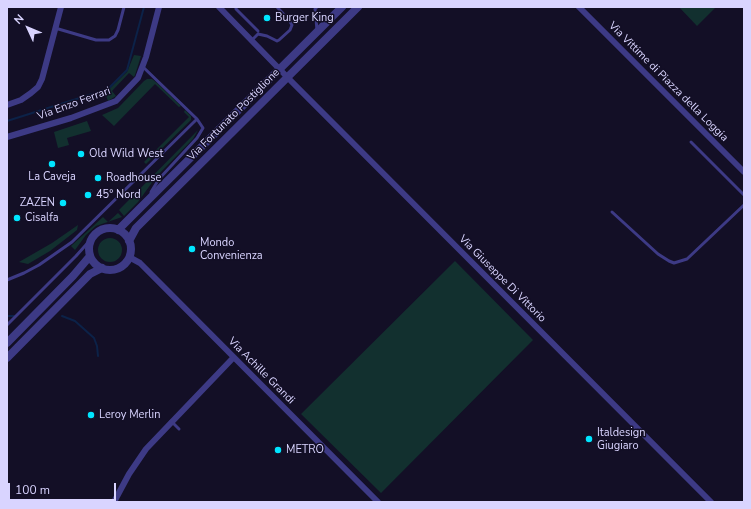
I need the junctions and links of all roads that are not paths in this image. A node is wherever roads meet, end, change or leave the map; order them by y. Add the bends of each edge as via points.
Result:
1 (61, 7) edge
2 (124, 7) edge
3 (160, 7) edge
4 (236, 7) edge
5 (277, 7) edge
6 (317, 7) edge
7 (342, 7) edge
8 (358, 7) edge
9 (579, 7) edge
10 (223, 8) edge
11 (55, 28) junction
12 (317, 32) junction
13 (258, 33) junction
14 (252, 40) junction
15 (142, 66) junction
16 (280, 69) junction
17 (287, 77) junction
18 (7, 105) edge
19 (197, 119) junction
20 (7, 137) edge
21 (691, 142) dead end
22 (744, 172) edge
23 (744, 195) edge
24 (744, 205) edge
25 (142, 206) junction
26 (612, 212) dead end
27 (118, 230) junction
28 (93, 237) junction
29 (129, 241) junction
30 (90, 256) junction
31 (129, 257) junction
32 (102, 268) junction
33 (7, 280) edge
34 (7, 325) edge
35 (7, 343) edge
36 (7, 358) edge
37 (234, 358) junction
38 (172, 421) junction
39 (179, 429) dead end
40 (114, 502) edge
41 (378, 502) edge
42 (711, 502) edge

1 - 11 street
2 - 11 lane via 118,30 109,40 96,40
3 - 15 street, Via Enzo Ferrari
4 - 13 lane
5 - 13 lane via 292,25 290,30 277,41
6 - 12 lane
7 - 12 street, Via Fortunato Postiglione
8 - 17 street, Via Fortunato Postiglione
9 - 22 street, Via Vittime di Piazza della Loggia
10 - 14 street, Via Giuseppe Di Vittorio
11 - 18 street via 38,87 21,100
12 - 16 street, Via Fortunato Postiglione
13 - 14 lane
14 - 16 street, Via Giuseppe Di Vittorio
15 - 19 lane
15 - 20 street, Via Enzo Ferrari via 138,78 116,101 71,118
16 - 17 street, Via Giuseppe Di Vittorio
16 - 25 street, Via Fortunato Postiglione
17 - 29 street, Via Fortunato Postiglione via 136,228
17 - 42 street, Via Giuseppe Di Vittorio
19 - 25 lane via 203,128 201,132 159,179
19 - 33 lane via 72,242 39,265
21 - 23 lane
24 - 26 lane via 687,259 674,263 658,254
25 - 27 street, Via Fortunato Postiglione
27 - 28 street via 104,229
27 - 29 street
28 - 30 street via 89,246
28 - 34 lane
29 - 31 street
30 - 32 street
30 - 35 street
31 - 32 street via 122,266 115,269
31 - 37 street, Via Achille Grandi via 140,263
32 - 36 street via 90,274
37 - 38 street
37 - 41 street, Via Achille Grandi
38 - 39 lane
38 - 40 street via 146,449

